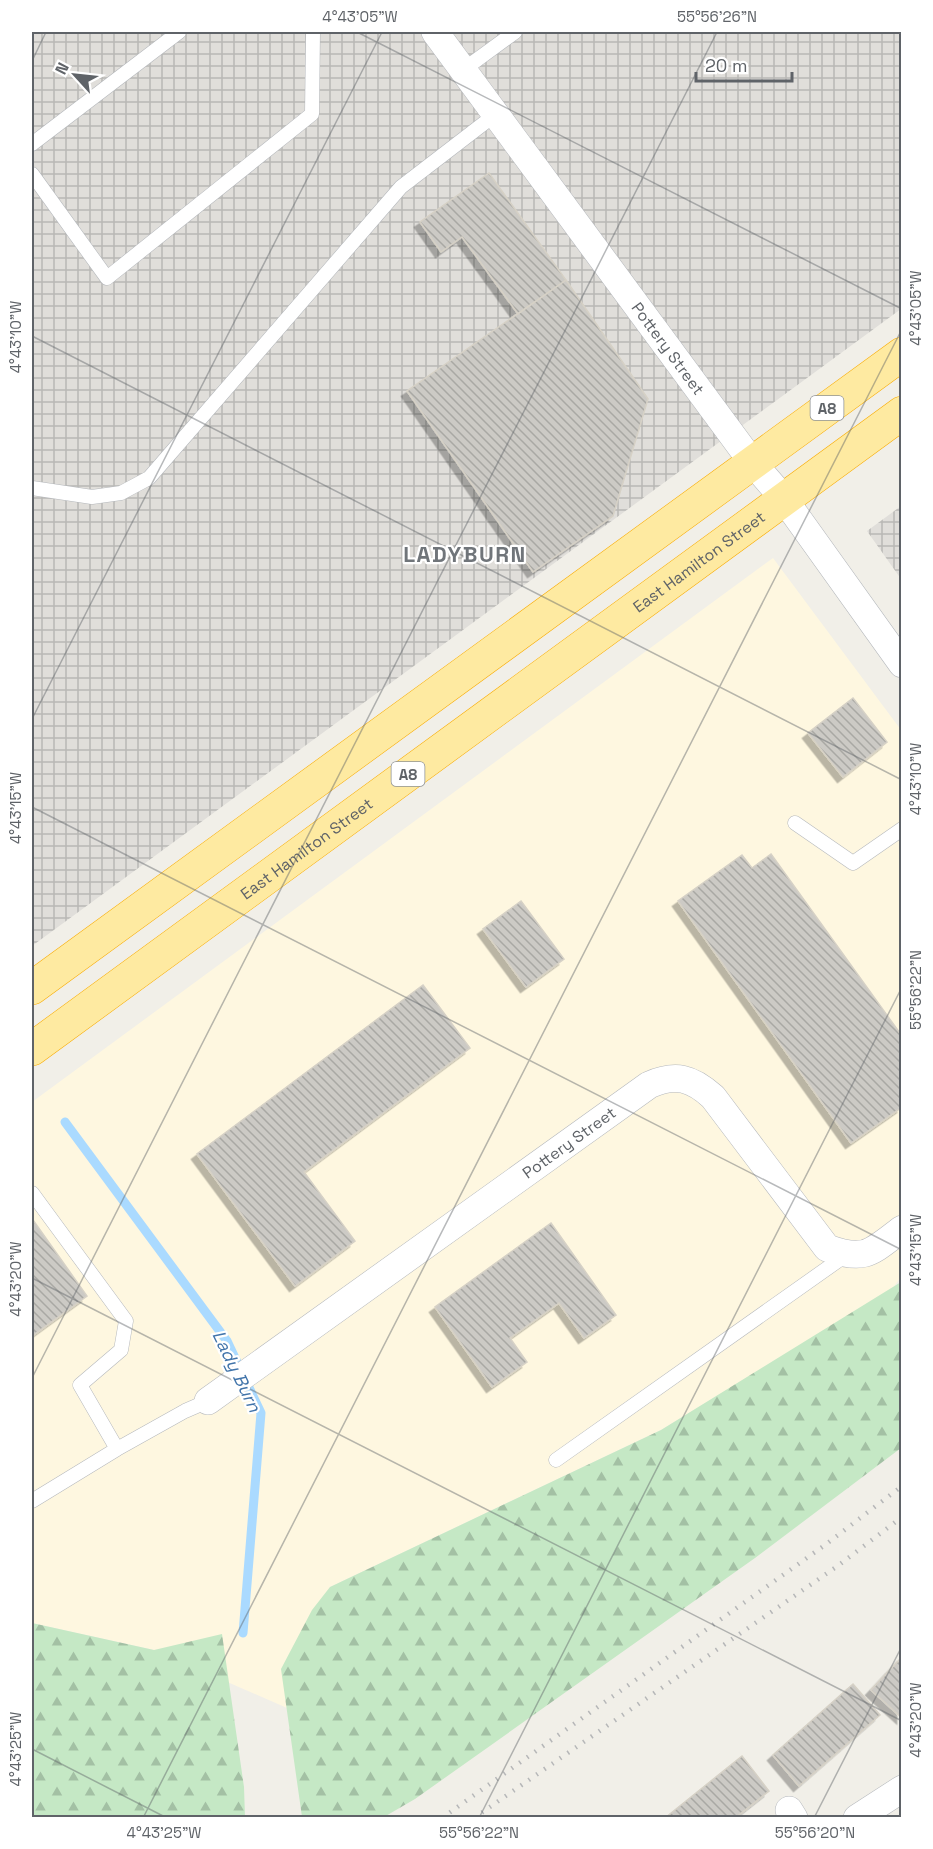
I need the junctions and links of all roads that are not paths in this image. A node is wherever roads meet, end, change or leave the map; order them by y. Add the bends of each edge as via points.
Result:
1 (179, 32) edge
2 (313, 32) edge
3 (435, 32) edge
4 (515, 32) edge
5 (463, 70) junction
6 (496, 114) junction
7 (32, 144) edge
8 (32, 174) edge
9 (902, 354) edge
10 (902, 412) edge
11 (752, 462) junction
12 (32, 488) edge
13 (784, 499) junction
14 (902, 664) edge
15 (452, 682) junction
16 (479, 722) junction
17 (795, 824) dead end
18 (902, 829) edge
19 (32, 988) edge
20 (32, 1049) edge
21 (32, 1193) edge
22 (902, 1228) edge
23 (846, 1255) junction
24 (208, 1401) joint
25 (117, 1449) junction
26 (556, 1460) dead end
27 (32, 1501) edge
28 (902, 1790) edge
29 (857, 1818) edge

1 - 7 lane
2 - 8 lane via 312,114 107,278
3 - 5 street, Pottery Street
4 - 5 lane
5 - 6 street, Pottery Street
6 - 11 street, Pottery Street
6 - 12 lane via 401,187 149,478 121,493 92,497
9 - 11 highway, A8
10 - 13 highway, A8
11 - 13 street, Pottery Street
11 - 15 highway, A8
13 - 14 street, Pottery Street
13 - 16 highway, East Hamilton Street / A8
15 - 16 highway
15 - 19 highway, A8
16 - 20 highway, East Hamilton Street / A8
17 - 18 lane via 853,862
21 - 25 lane via 126,1321 121,1350 80,1385
22 - 23 street via 867,1254
23 - 24 street, Pottery Street via 827,1248 702,1086 686,1079 665,1078 649,1085
23 - 26 lane
24 - 25 lane
25 - 27 lane
28 - 29 street

